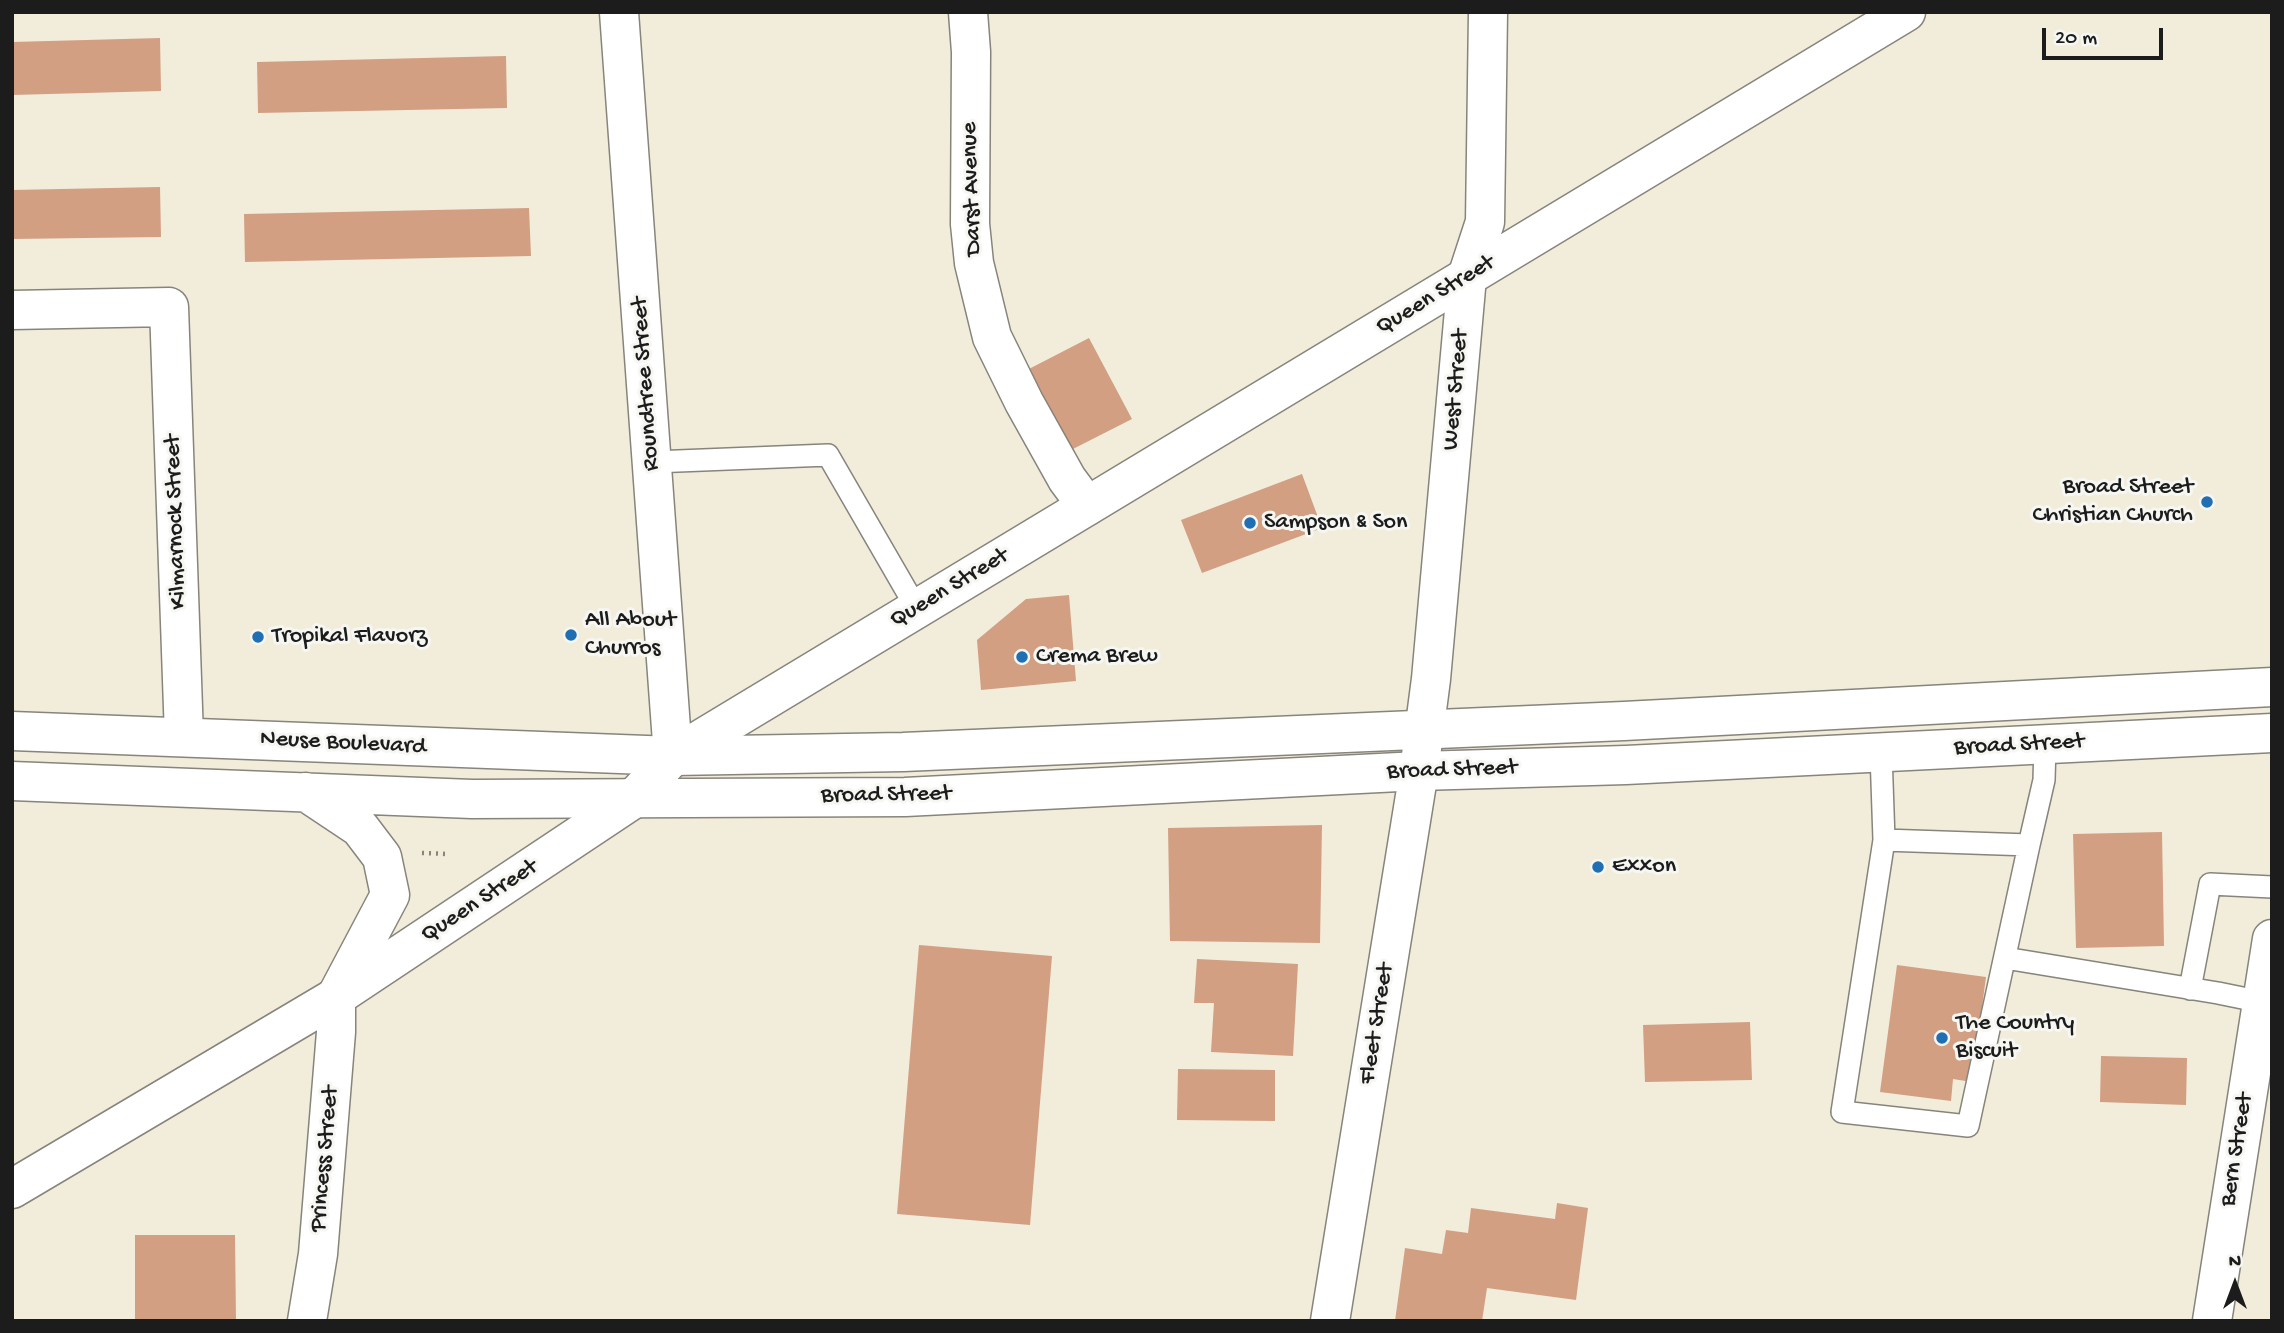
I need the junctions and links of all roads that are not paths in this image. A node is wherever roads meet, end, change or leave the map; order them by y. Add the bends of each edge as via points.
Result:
1 (619, 12) edge
2 (968, 12) edge
3 (1488, 12) edge
4 (1906, 12) edge
5 (1467, 277) junction
6 (12, 310) edge
7 (653, 462) junction
8 (1087, 506) junction
9 (917, 609) junction
10 (2272, 687) edge
11 (1425, 728) junction
12 (12, 731) edge
13 (2272, 733) edge
14 (184, 737) junction
15 (2045, 745) junction
16 (1881, 753) junction
17 (673, 756) junction
18 (1419, 771) junction
19 (12, 781) edge
20 (306, 792) junction
21 (632, 800) junction
22 (1884, 840) junction
23 (2029, 845) junction
24 (2272, 887) edge
25 (2272, 939) edge
26 (2005, 958) junction
27 (2190, 989) junction
28 (336, 997) junction
29 (2262, 1002) junction
30 (12, 1189) edge
31 (307, 1321) edge
32 (1330, 1321) edge
33 (2212, 1321) edge

1 - 7 street, Roundtree Street
2 - 8 street, Darst Avenue via 970,224 977,275 997,348 1061,468
3 - 5 street, West Street via 1485,222
4 - 5 street, Queen Street
5 - 8 street, Queen Street
5 - 11 street, West Street
6 - 14 street, Kilmarnock Street via 169,307
7 - 9 lane via 828,455
7 - 17 street, Roundtree Street
8 - 9 street, Queen Street
9 - 17 street, Queen Street
10 - 11 street, Broad Street
11 - 17 street, Broad Street via 903,752
11 - 18 street, Fleet Street
12 - 14 street, Neuse Boulevard
13 - 15 street, Broad Street
14 - 17 street, Neuse Boulevard
15 - 16 street, Broad Street
15 - 23 lane via 2043,780
16 - 18 street, Broad Street
16 - 22 lane
17 - 21 street, Queen Street
18 - 21 street, Broad Street via 905,797
18 - 32 street, Fleet Street
19 - 20 street, Neuse Boulevard
20 - 21 street, Neuse Boulevard
20 - 28 street via 360,828 382,857 390,895
21 - 28 street, Queen Street
22 - 23 lane
22 - 26 lane via 1842,1112 1968,1126
23 - 26 lane
24 - 27 lane via 2210,884
25 - 29 street, Bern Street
26 - 27 lane
27 - 29 lane
28 - 30 street, Queen Street
28 - 31 street, Princess Street via 318,1254
29 - 33 street, Bern Street

